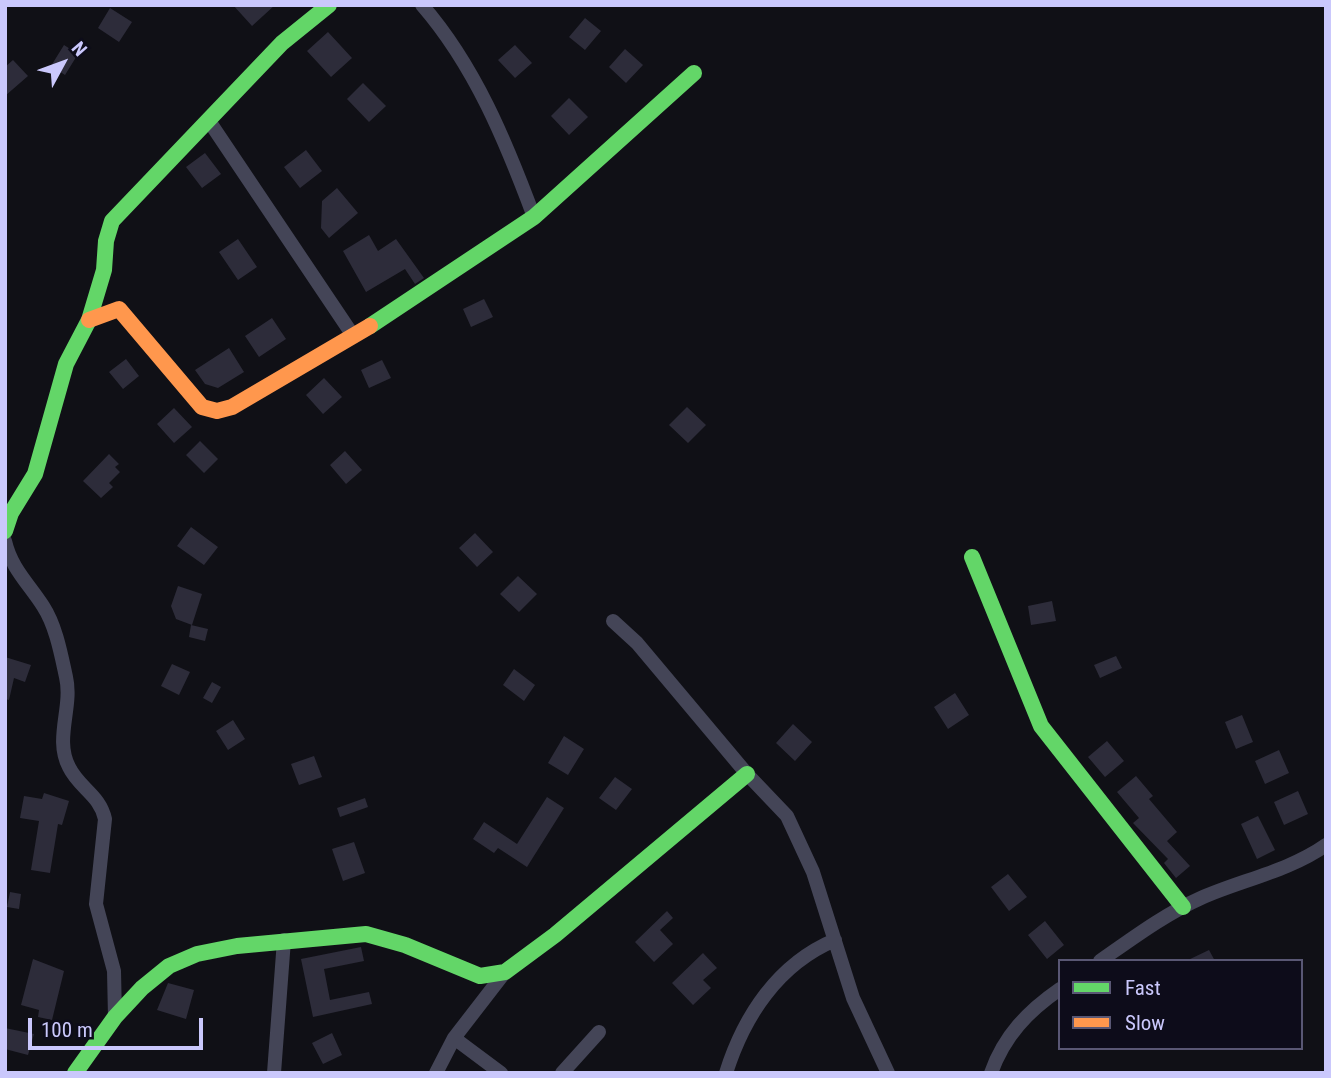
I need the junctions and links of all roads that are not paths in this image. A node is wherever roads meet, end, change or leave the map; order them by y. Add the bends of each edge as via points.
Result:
1 (328, 5) edge
2 (422, 5) edge
3 (694, 73) dead end
4 (209, 121) junction
5 (534, 217) junction
6 (89, 320) junction
7 (352, 334) junction
8 (5, 530) edge
9 (5, 541) edge
10 (972, 557) dead end
11 (613, 621) dead end
12 (747, 774) junction
13 (1326, 845) edge
14 (1183, 907) junction
15 (284, 940) junction
16 (835, 940) junction
17 (1103, 959) edge
18 (506, 972) junction
19 (480, 976) junction
20 (1058, 991) edge
21 (487, 994) junction
22 (115, 1017) junction
23 (599, 1032) dead end
24 (454, 1038) junction
25 (75, 1073) edge
26 (274, 1073) edge
27 (436, 1073) edge
28 (501, 1073) edge
29 (562, 1073) edge
30 (726, 1073) edge
31 (888, 1073) edge
32 (991, 1073) edge

1 - 4 street via 282,43
2 - 5 street via 482,96
3 - 5 street
4 - 6 street via 112,220
4 - 7 street
5 - 7 street via 415,299
6 - 7 street via 119,309 202,407 217,411 232,407
6 - 8 street via 66,364 35,474
9 - 22 street via 14,567 52,627 69,690 63,742 69,768 103,807 96,904 114,971
10 - 14 street via 1041,726
11 - 12 street
12 - 16 street via 787,816 801,841
12 - 18 street
13 - 14 street
14 - 17 street
15 - 19 street via 380,936
15 - 22 street via 211,950 182,959 156,976
15 - 26 street
16 - 30 street via 779,976 739,1039
16 - 31 street via 853,998
18 - 19 street
18 - 21 street
19 - 21 street
20 - 32 street via 1006,1039
21 - 24 street
22 - 25 street
23 - 29 street
24 - 27 street
24 - 28 street

